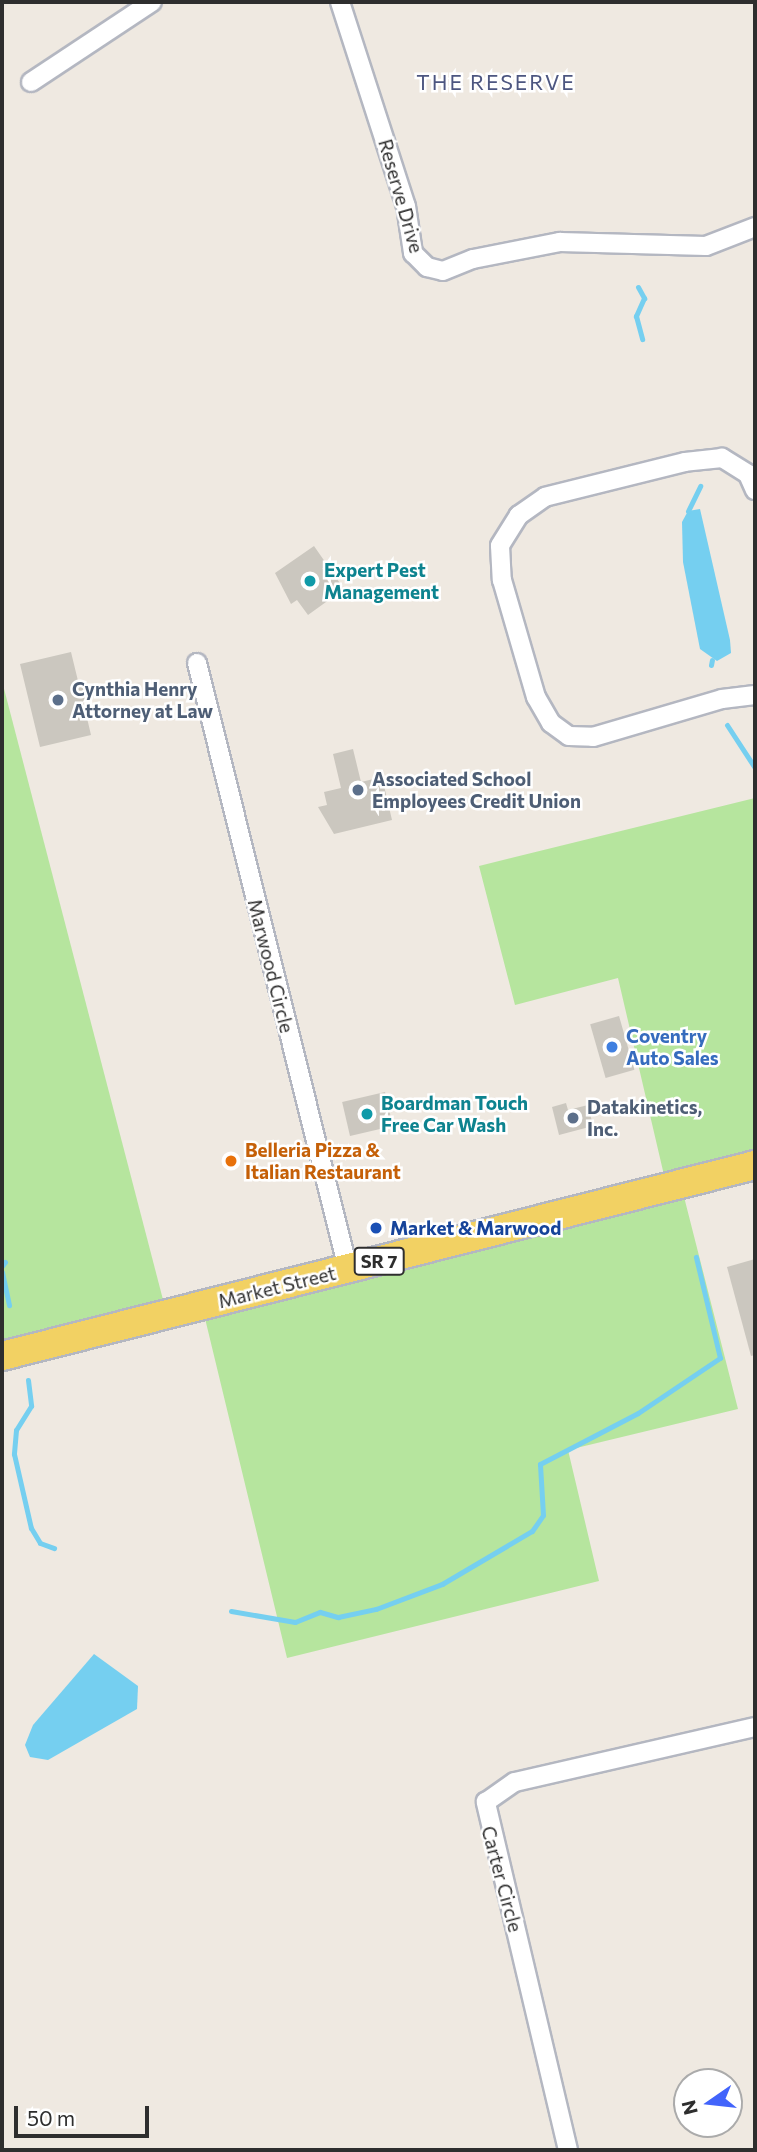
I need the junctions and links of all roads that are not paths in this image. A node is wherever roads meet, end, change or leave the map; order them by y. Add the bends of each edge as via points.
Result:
1 (152, 2) edge
2 (340, 2) edge
3 (31, 82) dead end
4 (755, 227) edge
5 (755, 490) edge
6 (197, 663) dead end
7 (755, 695) edge
8 (755, 1165) edge
9 (348, 1269) junction
10 (2, 1356) edge
11 (755, 1727) edge
12 (568, 2150) edge

1 - 3 street
2 - 4 street, Reserve Drive via 406,206 414,253 426,267 443,271 560,242 706,246
5 - 7 street via 748,474 722,458 685,462 545,497 519,514 500,546 502,580 536,696 551,723 569,736 593,737 722,699
6 - 9 street, Marwood Circle
8 - 9 main road, Market Street / SR 7
9 - 10 main road, Market Street / SR 7
11 - 12 street, Carter Circle via 515,1782 486,1802

